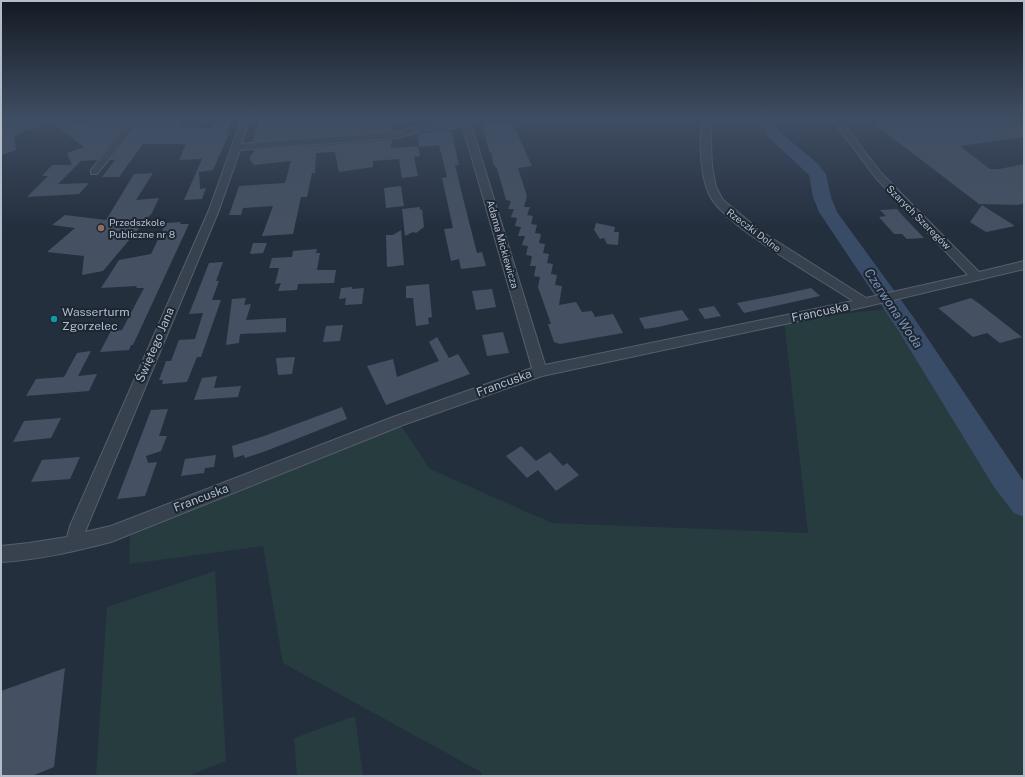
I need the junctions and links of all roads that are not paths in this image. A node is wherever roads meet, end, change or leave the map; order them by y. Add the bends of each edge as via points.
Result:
1 (108, 154) edge
2 (234, 154) edge
3 (476, 154) edge
4 (706, 154) edge
5 (862, 154) edge
6 (94, 172) dead end
7 (1024, 265) edge
8 (976, 276) junction
9 (870, 301) junction
10 (540, 370) junction
11 (74, 544) junction
12 (1, 554) edge

1 - 6 street
2 - 11 street, Świętego Jana via 214,210 78,526
3 - 10 street, Adama Mickiewicza
4 - 9 street, Rzeczki Dolne via 709,179 721,205 768,242
5 - 8 street, Szarych Szeregów via 878,175
7 - 8 street, Francuska
8 - 9 street, Francuska
9 - 10 street, Francuska
10 - 11 street, Francuska via 398,421 111,534
11 - 12 street, Francuska via 26,553

